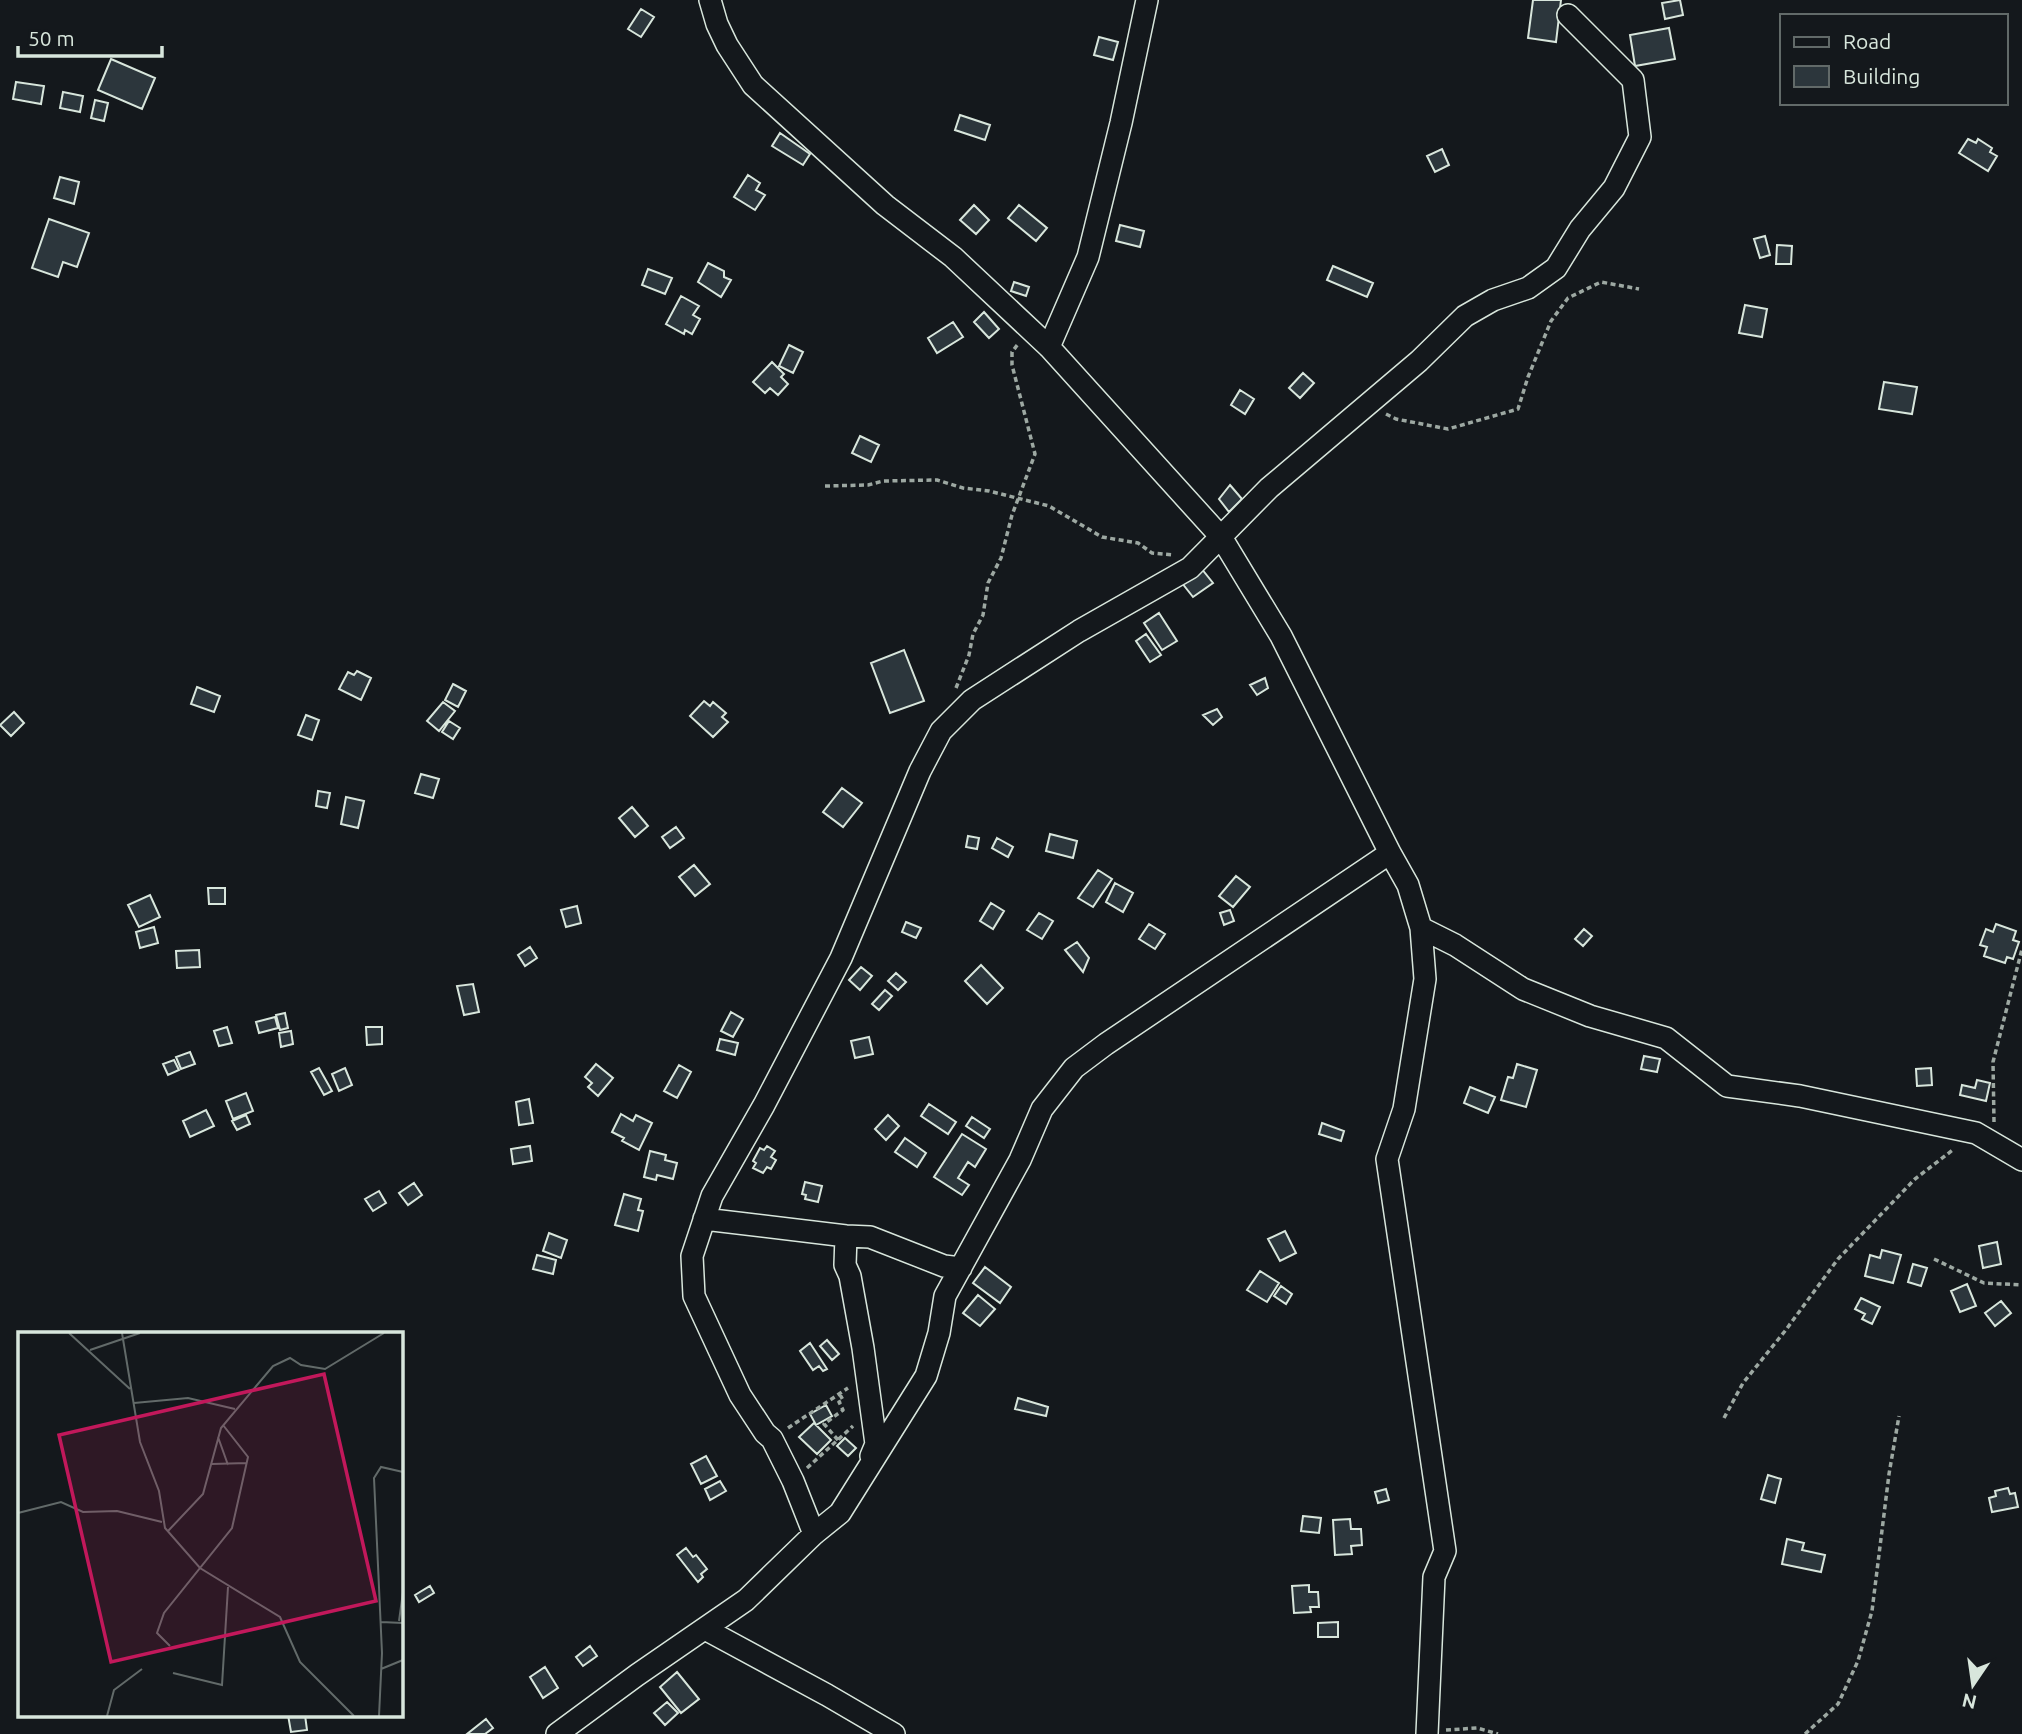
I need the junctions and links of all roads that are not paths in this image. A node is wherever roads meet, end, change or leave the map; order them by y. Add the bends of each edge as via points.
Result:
1 (710, 0) edge
2 (1147, 0) edge
3 (1568, 15) dead end
4 (1049, 347) junction
5 (1221, 537) junction
6 (1390, 853) junction
7 (1421, 928) junction
8 (2022, 1160) edge
9 (704, 1219) junction
10 (846, 1237) junction
11 (961, 1268) junction
12 (867, 1468) junction
13 (814, 1534) junction
14 (705, 1629) junction
15 (1427, 1733) edge
16 (557, 1734) edge
17 (894, 1734) edge

1 - 4 street via 727,45 753,85 885,205 953,257
2 - 4 street via 1088,257
3 - 5 street via 1633,80 1640,137 1614,188 1556,268 1528,288 1465,316 1269,488
4 - 5 street
5 - 6 street via 1281,636
5 - 9 street via 1190,568 972,699 941,731 841,958 712,1196
6 - 7 street via 1408,885
6 - 11 street via 1074,1068 1042,1109 1020,1160
7 - 8 street via 1523,989 1590,1016 1666,1038 1727,1086 1800,1096 1976,1133
7 - 15 street via 1425,979 1404,1109 1387,1159 1445,1551 1434,1577
9 - 10 street
9 - 13 street via 692,1256 694,1296 740,1395 772,1439
10 - 11 street via 870,1237 944,1266
10 - 12 street via 845,1265 876,1444
11 - 12 street via 945,1296 926,1376
12 - 13 street via 840,1513
13 - 14 street via 746,1600
14 - 16 street
14 - 17 street

